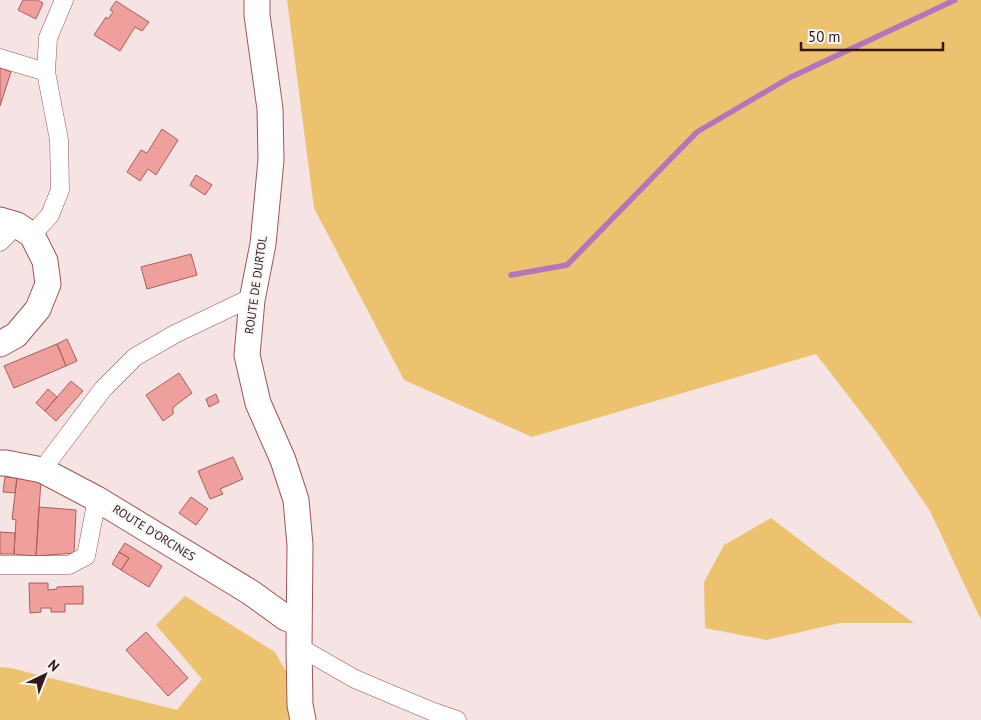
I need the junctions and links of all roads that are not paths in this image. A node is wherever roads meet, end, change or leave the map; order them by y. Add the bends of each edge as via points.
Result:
1 (64, 0) edge
2 (258, 0) edge
3 (0, 58) edge
4 (46, 72) junction
5 (12, 230) edge
6 (252, 300) junction
7 (0, 344) edge
8 (0, 463) edge
9 (42, 470) junction
10 (98, 499) junction
11 (0, 565) edge
12 (299, 635) junction
13 (303, 720) edge
14 (458, 720) edge

1 - 4 street via 48,38
2 - 6 street, ROUTE DE DURTOL via 257,15 270,109 271,160 263,244
3 - 4 street
4 - 5 street via 59,140 60,190 50,215
5 - 7 street via 45,261 48,284 38,309 16,335
6 - 9 street via 175,334 135,357 103,389
6 - 12 street, ROUTE DE DURTOL via 247,356 258,403 296,500 300,545
8 - 9 street, ROUTE D'ORCINES
9 - 10 street, ROUTE D'ORCINES
10 - 11 street via 86,556 70,565
10 - 12 street, ROUTE D'ORCINES via 250,592 286,618
12 - 13 street, ROUTE DE DURTOL
12 - 14 street via 355,679

